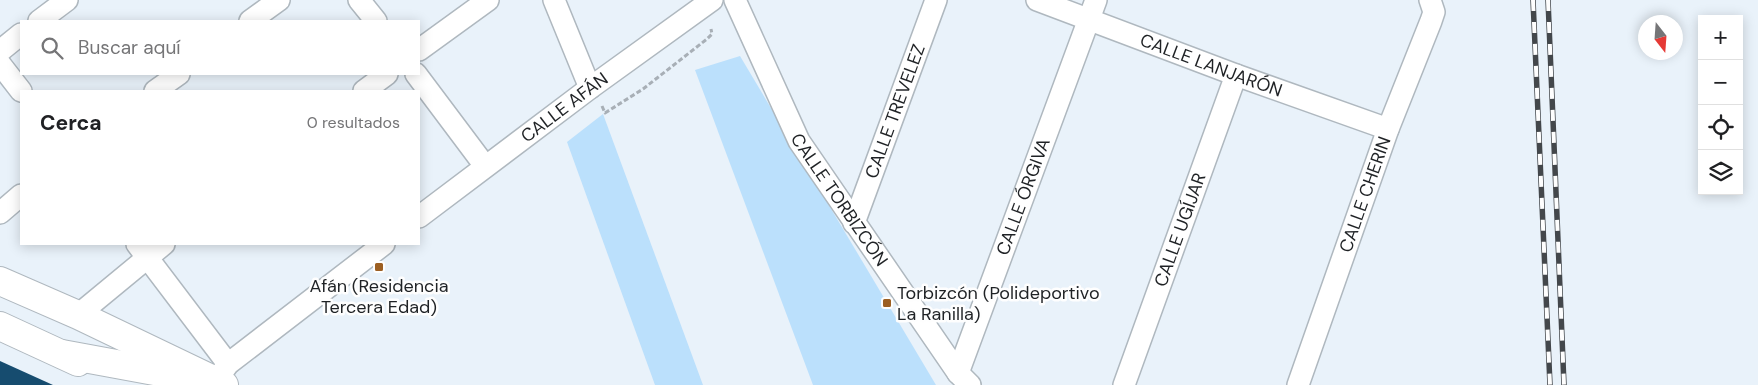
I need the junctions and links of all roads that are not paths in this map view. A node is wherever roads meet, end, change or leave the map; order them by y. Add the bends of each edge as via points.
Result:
1 (67, 0) edge
2 (279, 0) edge
3 (359, 0) edge
4 (488, 0) edge
5 (554, 0) edge
6 (712, 0) edge
7 (735, 0) edge
8 (936, 0) edge
9 (1037, 0) edge
10 (1096, 0) edge
11 (1432, 2) edge
12 (40, 20) edge
13 (251, 20) edge
14 (375, 20) edge
15 (1089, 20) junction
16 (20, 35) edge
17 (420, 49) edge
18 (0, 50) edge
19 (0, 64) edge
20 (178, 75) edge
21 (385, 75) edge
22 (417, 75) edge
23 (1236, 75) junction
24 (590, 88) junction
25 (20, 90) edge
26 (156, 90) edge
27 (365, 90) edge
28 (1388, 129) junction
29 (485, 166) junction
30 (20, 196) edge
31 (0, 213) edge
32 (420, 216) edge
33 (854, 223) junction
34 (161, 245) edge
35 (383, 245) edge
36 (142, 251) edge
37 (0, 281) edge
38 (78, 314) junction
39 (0, 326) edge
40 (62, 354) junction
41 (219, 379) edge
42 (964, 379) edge
43 (129, 385) edge
44 (1124, 385) edge
45 (1298, 385) edge

1 - 12 street
2 - 13 street
3 - 14 street
4 - 17 street
5 - 24 street
6 - 24 street, CALLE AFÁN
7 - 33 street, CALLE TORBIZCÓN via 799,141
8 - 33 street, CALLE TREVELEZ
9 - 15 street, CALLE LANJARÓN
10 - 15 street, CALLE ÓRGIVA
11 - 28 street, CALLE CHERIN via 1434,12
15 - 23 street, CALLE LANJARÓN
15 - 42 street, CALLE ÓRGIVA
16 - 18 street
19 - 25 street
20 - 26 street
21 - 27 street
22 - 29 street
23 - 28 street, CALLE LANJARÓN
23 - 44 street, CALLE UGÍJAR
24 - 29 street, CALLE AFÁN
28 - 45 street, CALLE CHERIN
29 - 32 street, CALLE AFÁN
30 - 31 street
33 - 42 street, CALLE TORBIZCÓN
34 - 36 street
35 - 41 street
36 - 38 street
36 - 41 street
37 - 38 street
38 - 41 street
39 - 40 street
40 - 41 street via 146,370
40 - 43 street

